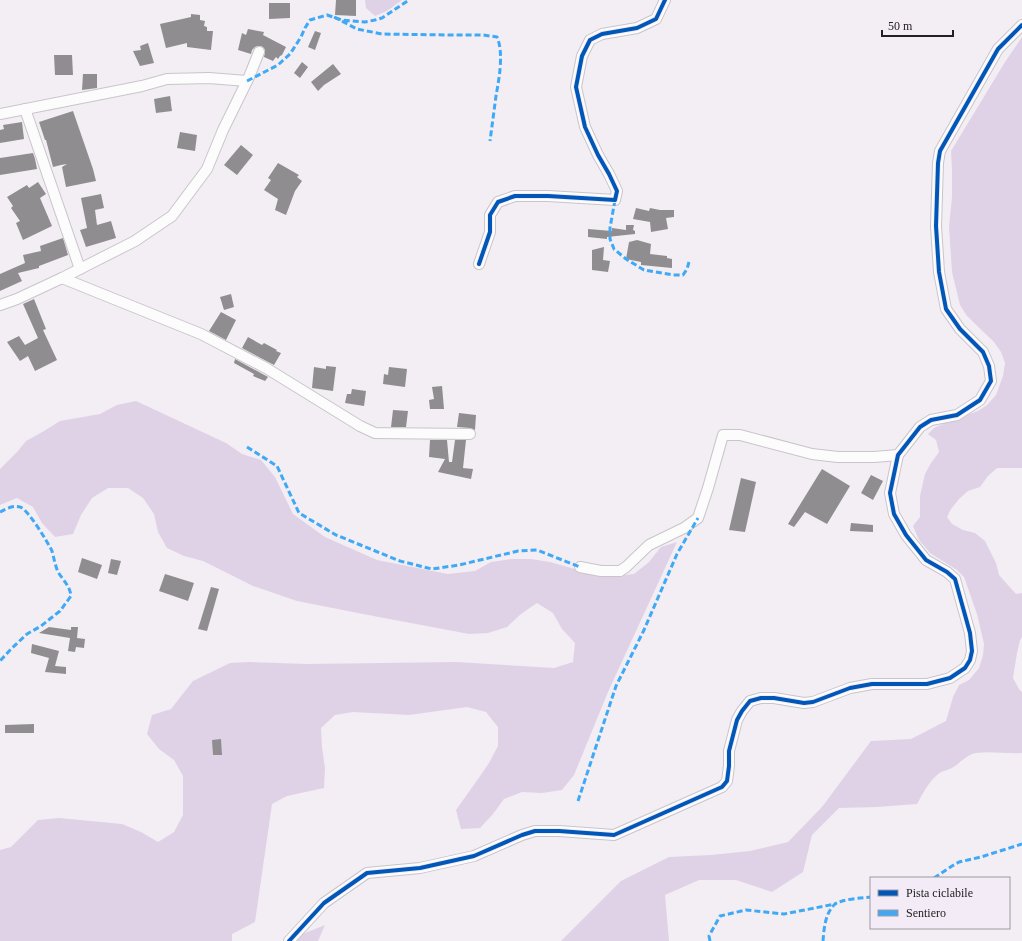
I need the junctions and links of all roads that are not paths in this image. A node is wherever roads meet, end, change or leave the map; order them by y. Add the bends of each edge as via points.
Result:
1 (665, 0) edge
2 (1022, 25) edge
3 (259, 52) dead end
4 (247, 81) junction
5 (25, 109) junction
6 (0, 114) edge
7 (479, 264) dead end
8 (80, 269) junction
9 (62, 278) junction
10 (0, 305) edge
11 (470, 434) dead end
12 (898, 455) junction
13 (580, 567) dead end
14 (289, 941) edge

1 - 7 street via 656,19 637,28 602,34 590,40 582,56 576,87 585,127 617,191 616,200 515,196 498,202 490,215 490,232
2 - 12 street via 998,49 940,151 938,163 936,226 939,272 946,310 960,329 983,352 989,366 991,381 980,400 957,415 931,420 920,427
3 - 4 street
4 - 5 street via 209,78 168,79
4 - 8 street via 207,169 172,216 135,241
5 - 6 street
5 - 8 street
8 - 9 street
9 - 10 street
9 - 11 street via 201,334 266,368 375,433
12 - 13 street via 818,455 740,435 722,435 698,518 684,528 649,545 620,571
12 - 14 street via 890,493 894,514 906,535 926,560 955,579 972,651 965,668 950,678 927,684 872,684 850,688 813,702 774,698 750,701 737,720 729,751 727,781 722,787 614,835 535,831 474,856 420,868 367,873 324,903

